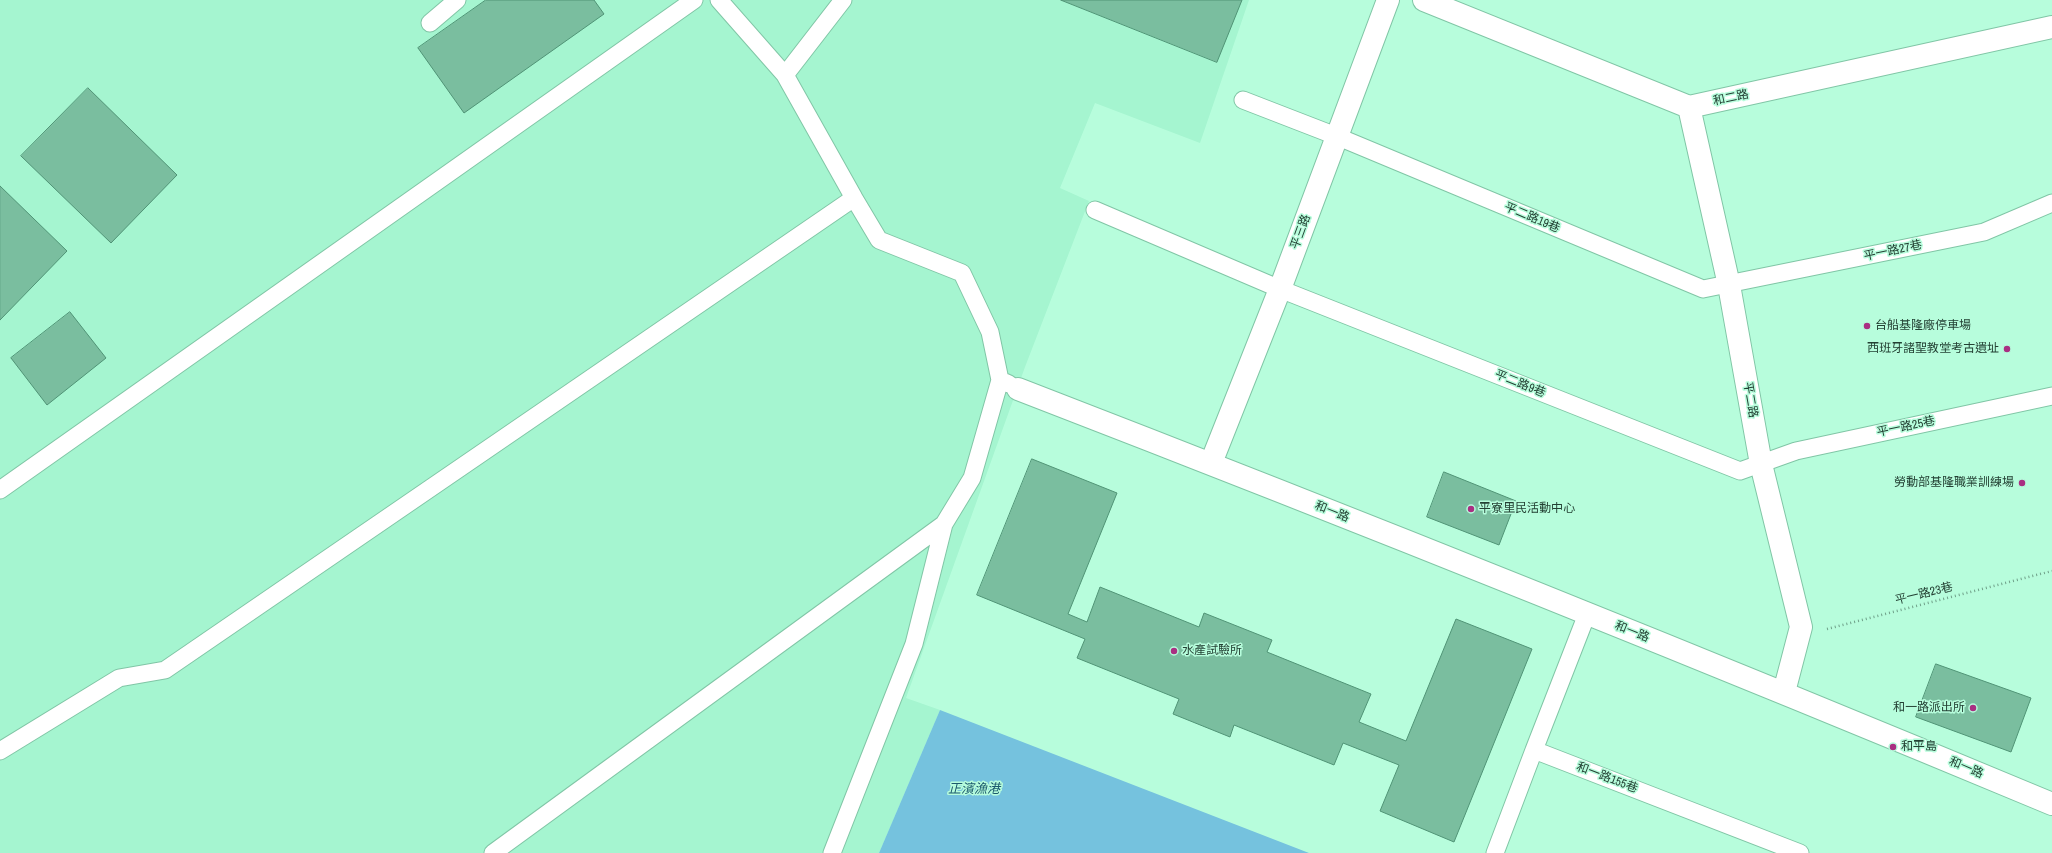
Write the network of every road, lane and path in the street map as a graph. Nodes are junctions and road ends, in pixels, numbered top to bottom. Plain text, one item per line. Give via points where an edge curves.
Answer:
1 (457, 0) edge
2 (694, 0) edge
3 (719, 0) edge
4 (843, 0) edge
5 (1388, 0) edge
6 (1424, 0) edge
7 (430, 23) dead end
8 (2052, 27) edge
9 (785, 75) junction
10 (1243, 100) dead end
11 (1688, 107) junction
12 (1336, 136) junction
13 (854, 198) junction
14 (2052, 203) edge
15 (1095, 210) dead end
16 (1729, 285) junction
17 (1280, 289) junction
18 (1009, 384) junction
19 (2052, 396) edge
20 (1212, 463) junction
21 (1761, 464) junction
22 (0, 490) edge
23 (944, 524) junction
24 (2052, 571) edge
25 (1587, 614) junction
26 (1801, 627) junction
27 (1784, 692) junction
28 (1534, 750) junction
29 (0, 752) edge
30 (2052, 804) edge
31 (493, 853) edge
32 (832, 853) edge
33 (1495, 853) edge
34 (1800, 853) edge

1 - 7 lane
2 - 22 lane
3 - 9 lane
4 - 9 lane
5 - 12 street, 平三路
6 - 11 street
8 - 11 street, 和二路
9 - 13 lane
10 - 12 lane, 平二路19巷
11 - 16 street, 平二路
12 - 16 lane, 平二路19巷 via 1703,289
12 - 17 street, 平三路
13 - 18 lane via 879,240 962,273 990,332
13 - 29 lane via 165,670 119,678
14 - 16 lane, 平一路27巷 via 1984,232
15 - 17 lane, 平二路9巷
16 - 21 street, 平二路
17 - 20 street, 平三路
17 - 21 lane, 平二路9巷 via 1740,471
18 - 20 street, 和一路
18 - 23 lane via 972,478
19 - 21 lane, 平一路25巷 via 1796,451
20 - 25 street, 和一路
21 - 26 street, 平二路
23 - 31 lane
23 - 32 lane via 914,644
24 - 26 path, 平一路23巷 via 1824,630
25 - 27 street, 和一路
25 - 28 lane
26 - 27 street, 平二路
27 - 30 street, 和一路
28 - 33 lane
28 - 34 lane, 和一路155巷

